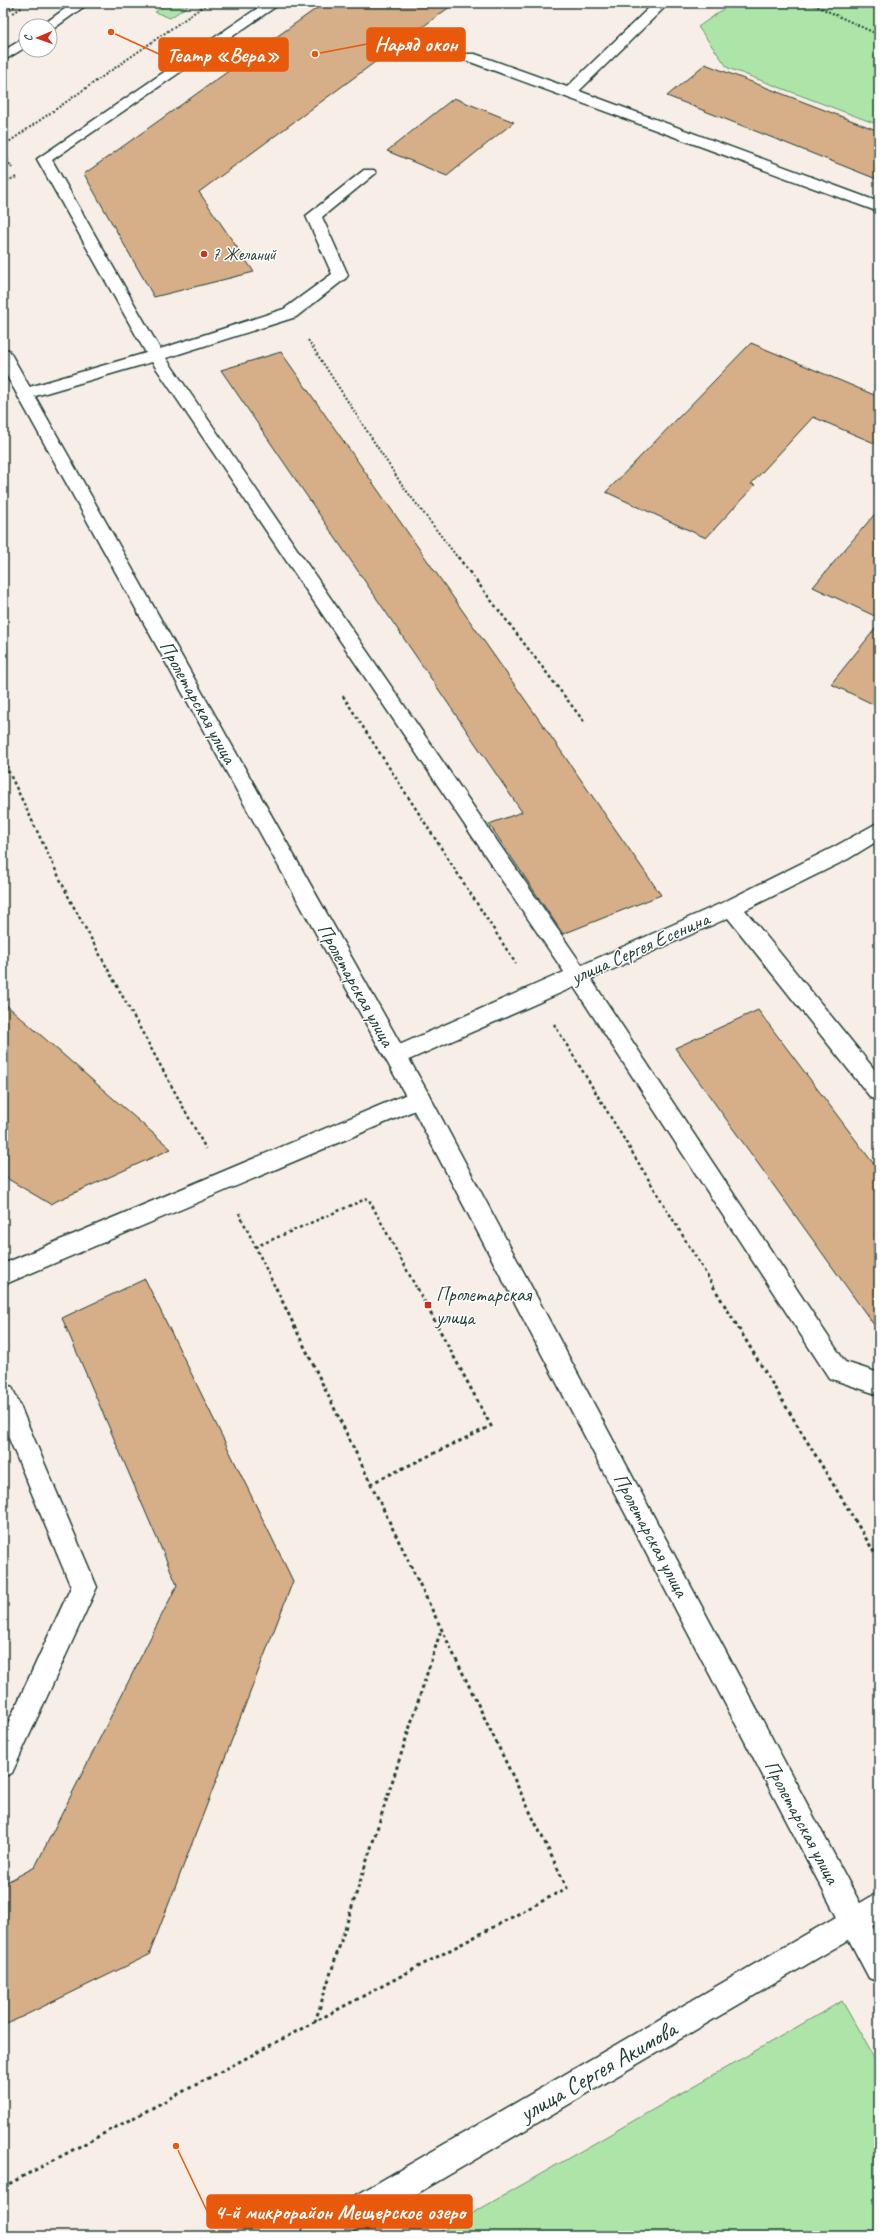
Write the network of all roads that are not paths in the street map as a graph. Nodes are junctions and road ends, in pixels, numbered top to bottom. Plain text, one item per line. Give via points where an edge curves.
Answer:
1 (82, 3) edge
2 (274, 3) edge
3 (662, 3) edge
4 (58, 19) edge
5 (18, 47) edge
6 (3, 57) edge
7 (470, 57) dead end
8 (569, 93) junction
9 (369, 173) dead end
10 (879, 207) edge
11 (3, 354) edge
12 (156, 356) junction
13 (25, 394) junction
14 (879, 830) edge
15 (731, 908) junction
16 (578, 976) junction
17 (396, 1056) junction
18 (879, 1091) edge
19 (419, 1098) junction
20 (3, 1275) edge
21 (879, 1384) edge
22 (3, 1395) edge
23 (3, 1764) edge
24 (879, 1906) edge
25 (854, 1920) junction
26 (879, 1968) edge
27 (316, 2236) edge

1 - 4 main road
2 - 12 main road via 44,159
3 - 8 main road
5 - 6 main road
7 - 8 main road
8 - 10 main road
9 - 12 main road via 314,216 340,275 290,312
11 - 13 main road, Пролетарская улица
12 - 13 main road
12 - 16 main road
13 - 17 main road, Пролетарская улица
14 - 15 main road, улица Сергея Есенина via 841,853
15 - 16 main road, улица Сергея Есенина
15 - 18 main road
16 - 17 main road, улица Сергея Есенина
16 - 21 main road via 837,1370
17 - 19 main road, Пролетарская улица
19 - 20 main road
19 - 25 main road, Пролетарская улица
22 - 23 main road via 84,1587
24 - 25 main road, улица Сергея Акимова
25 - 26 main road, Пролетарская улица
25 - 27 main road, улица Сергея Акимова

